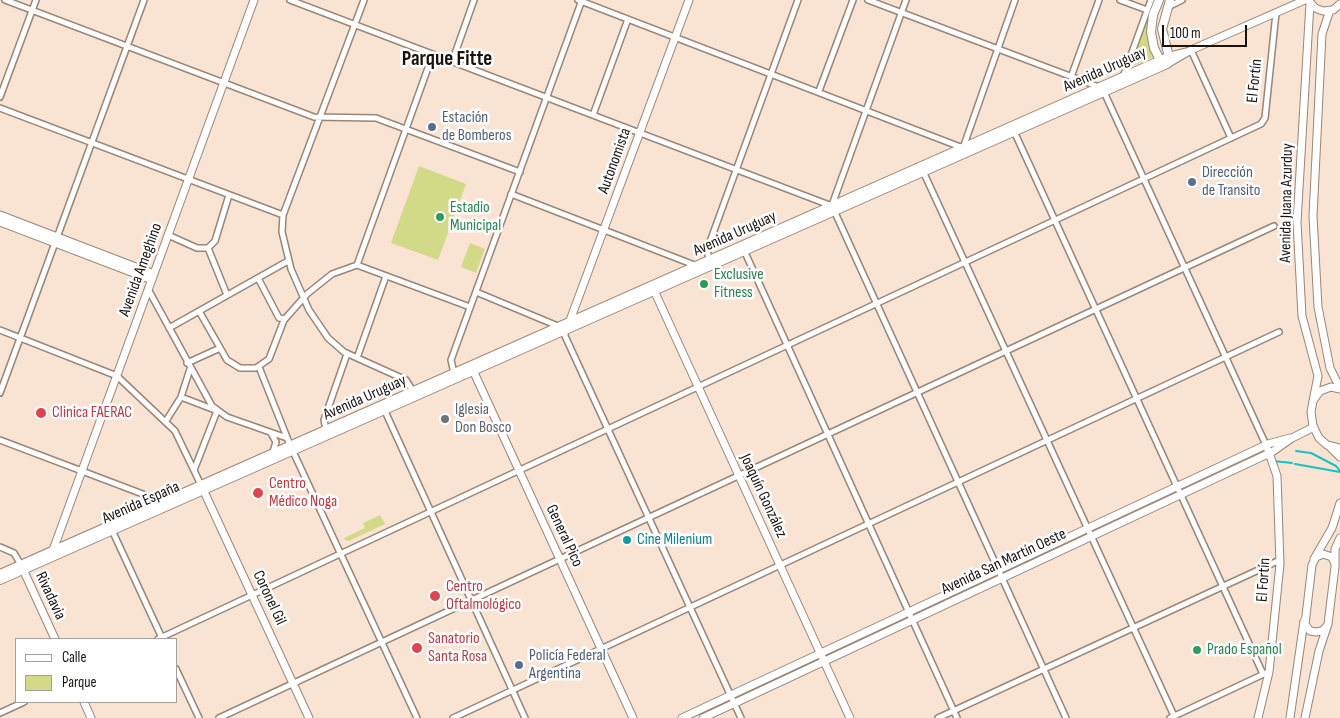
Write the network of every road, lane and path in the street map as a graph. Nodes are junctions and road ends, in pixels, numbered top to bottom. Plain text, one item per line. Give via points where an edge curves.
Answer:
1 (5, 0) edge
2 (36, 0) edge
3 (144, 0) edge
4 (254, 0) edge
5 (290, 0) edge
6 (364, 0) edge
7 (474, 0) edge
8 (581, 0) edge
9 (689, 0) edge
10 (798, 0) edge
11 (853, 0) edge
12 (868, 0) edge
13 (906, 0) edge
14 (1015, 0) edge
15 (1099, 0) edge
16 (1120, 0) edge
17 (1151, 0) edge
18 (1159, 0) edge
19 (1182, 0) edge
20 (1308, 1) edge
21 (1169, 4) edge
22 (1340, 4) edge
23 (32, 10) junction
24 (1147, 10) junction
25 (1330, 10) junction
26 (902, 13) junction
27 (1276, 13) junction
28 (628, 19) junction
29 (355, 25) junction
30 (675, 37) junction
31 (127, 46) junction
32 (997, 49) junction
33 (1191, 50) junction
34 (433, 54) junction
35 (1165, 60) junction
36 (452, 62) junction
37 (772, 73) junction
38 (1071, 77) junction
39 (1122, 77) junction
40 (224, 83) junction
41 (1102, 89) junction
42 (819, 91) junction
43 (0, 97) edge
44 (546, 98) junction
45 (0, 108) edge
46 (867, 109) junction
47 (593, 115) junction
48 (320, 116) junction
49 (406, 129) junction
50 (1013, 129) junction
51 (640, 133) junction
52 (1232, 138) junction
53 (91, 143) junction
54 (964, 150) junction
55 (922, 169) junction
56 (736, 170) junction
57 (520, 172) junction
58 (188, 179) junction
59 (1144, 179) junction
60 (511, 194) junction
61 (229, 195) junction
62 (833, 208) junction
63 (0, 215) edge
64 (283, 215) junction
65 (1055, 220) junction
66 (0, 222) edge
67 (1274, 226) dead end
68 (604, 230) junction
69 (168, 236) junction
70 (56, 240) junction
71 (208, 248) junction
72 (743, 248) junction
73 (288, 261) junction
74 (965, 262) junction
75 (710, 263) junction
76 (357, 264) junction
77 (700, 267) junction
78 (1185, 267) junction
79 (386, 276) junction
80 (153, 277) junction
81 (258, 278) junction
82 (653, 288) junction
83 (148, 289) junction
84 (476, 292) junction
85 (227, 295) junction
86 (303, 297) junction
87 (876, 304) junction
88 (470, 308) junction
89 (1096, 309) junction
90 (199, 311) junction
91 (285, 319) junction
92 (570, 321) junction
93 (170, 328) junction
94 (563, 328) junction
95 (0, 330) edge
96 (1279, 332) dead end
97 (20, 338) junction
98 (787, 345) junction
99 (218, 349) junction
100 (1006, 351) junction
101 (347, 354) junction
102 (1226, 357) junction
103 (356, 358) junction
104 (189, 366) junction
105 (259, 367) junction
106 (472, 368) junction
107 (454, 373) junction
108 (117, 376) junction
109 (698, 387) junction
110 (1340, 389) edge
111 (413, 391) junction
112 (917, 392) junction
113 (0, 393) edge
114 (181, 397) junction
115 (1137, 399) junction
116 (1313, 400) junction
117 (403, 402) junction
118 (384, 407) junction
119 (218, 411) junction
120 (166, 421) junction
121 (1314, 427) junction
122 (608, 429) junction
123 (326, 430) junction
124 (270, 433) junction
125 (828, 434) junction
126 (1292, 438) junction
127 (0, 440) edge
128 (1047, 440) junction
129 (290, 444) junction
130 (1266, 445) junction
131 (1327, 445) junction
132 (1340, 448) edge
133 (1270, 453) junction
134 (269, 455) junction
135 (1340, 457) edge
136 (194, 470) junction
137 (519, 470) junction
138 (82, 471) junction
139 (739, 476) junction
140 (958, 482) junction
141 (202, 487) junction
142 (1177, 487) junction
143 (1181, 495) junction
144 (1340, 503) edge
145 (155, 505) junction
146 (431, 512) junction
147 (146, 516) junction
148 (648, 518) junction
149 (869, 524) junction
150 (111, 528) junction
151 (1088, 528) junction
152 (1092, 536) junction
153 (1340, 538) edge
154 (0, 547) edge
155 (56, 547) junction
156 (74, 547) junction
157 (341, 554) junction
158 (560, 559) junction
159 (1280, 560) junction
160 (1313, 561) junction
161 (780, 565) junction
162 (22, 567) junction
163 (1335, 567) junction
164 (998, 570) junction
165 (0, 574) edge
166 (1002, 578) junction
167 (0, 580) edge
168 (1222, 586) junction
169 (252, 595) junction
170 (472, 600) junction
171 (690, 608) junction
172 (909, 612) junction
173 (1305, 618) junction
174 (913, 620) junction
175 (1328, 624) junction
176 (1133, 627) junction
177 (55, 638) edge
178 (160, 638) edge
179 (162, 638) edge
180 (382, 642) junction
181 (601, 649) junction
182 (820, 654) junction
183 (824, 662) junction
184 (1043, 669) junction
185 (178, 673) edge
186 (1266, 673) junction
187 (293, 684) junction
188 (513, 690) junction
189 (730, 696) junction
190 (22, 703) edge
191 (84, 703) edge
192 (734, 704) junction
193 (954, 710) junction
194 (0, 713) edge
195 (1173, 717) edge
196 (91, 718) edge
197 (199, 718) edge
198 (219, 718) edge
199 (308, 718) edge
200 (416, 718) edge
201 (453, 718) edge
202 (525, 718) edge
203 (633, 718) edge
204 (682, 718) edge
205 (703, 718) edge
206 (741, 718) edge
207 (850, 718) edge
208 (938, 718) edge
209 (958, 718) edge
210 (1066, 718) edge
211 (1258, 718) edge
212 (1290, 718) edge
213 (1305, 718) edge

1 - 23 street
2 - 23 street
3 - 31 street
4 - 40 main road, Avenida Ameghino
5 - 29 street
6 - 29 street
7 - 36 street
8 - 28 street
8 - 44 street
9 - 30 main road, Autonomista
10 - 37 street
11 - 42 street
12 - 26 street
13 - 26 street
14 - 32 street
15 - 38 street
16 - 24 street
17 - 24 street
18 - 35 main road via 1151,29 1152,42
19 - 21 street
20 - 25 main road via 1320,10
20 - 27 main road, Avenida Uruguay
20 - 116 main road, Avenida Juana Azurduy via 1297,222 1302,316 1318,376
21 - 35 main road via 1162,31
22 - 25 main road
23 - 31 street
23 - 43 street
24 - 39 street
25 - 110 main road, Avenida Juana Azurduy via 1322,34 1313,216 1318,307 1330,368
26 - 32 street
26 - 46 street
27 - 33 main road, Avenida Uruguay
27 - 52 street, El Fortín via 1264,122
28 - 30 street
28 - 47 street
29 - 34 street
29 - 48 street
30 - 37 street
30 - 51 main road, Autonomista
31 - 40 street
31 - 53 street
32 - 38 street
32 - 54 street
33 - 35 main road, Avenida Uruguay
33 - 52 street
34 - 36 street
34 - 49 street
35 - 39 main road, Avenida Uruguay
35 - 41 main road, Avenida Uruguay
36 - 44 street
37 - 42 street
37 - 56 street
38 - 41 street
39 - 41 main road, Avenida Uruguay
40 - 48 street via 314,117
40 - 58 main road, Avenida Ameghino
41 - 50 main road, Avenida Uruguay
41 - 59 street
42 - 46 street
44 - 47 street
44 - 57 street
45 - 53 street
46 - 54 street
46 - 62 street
47 - 51 street
48 - 49 street via 376,118
48 - 64 street
49 - 57 street
49 - 76 street
50 - 54 main road, Avenida Uruguay
50 - 65 street
51 - 56 street
51 - 68 main road, Autonomista
52 - 59 street
53 - 58 street
53 - 70 street
54 - 55 main road, Avenida Uruguay
55 - 62 main road, Avenida Uruguay
55 - 74 street
56 - 62 street
56 - 75 street via 707,250
57 - 60 street
58 - 61 street
58 - 69 main road, Avenida Ameghino
59 - 65 street
59 - 78 street
60 - 68 street
60 - 84 street
61 - 64 street
61 - 71 street via 215,240
62 - 72 main road, Avenida Uruguay
62 - 87 street
63 - 70 main road
64 - 73 street
65 - 74 street
65 - 89 street
66 - 70 main road
67 - 78 street
68 - 77 street
68 - 92 main road, Autonomista
69 - 71 street via 197,248
69 - 80 main road, Avenida Ameghino
70 - 80 main road
70 - 97 street
71 - 85 street
72 - 75 main road, Avenida Uruguay
72 - 98 street
73 - 81 street
73 - 86 street
74 - 87 street
74 - 100 street
75 - 77 main road, Avenida Uruguay
76 - 79 street
76 - 86 street via 328,277
77 - 82 main road, Avenida Uruguay
78 - 89 street
78 - 102 street
79 - 88 street
79 - 103 street
80 - 83 main road, Avenida Ameghino
81 - 85 street
81 - 91 street via 278,317
82 - 92 main road, Avenida Uruguay
82 - 94 main road, Avenida Uruguay
82 - 109 main road, Joaquín González
83 - 93 street
83 - 108 main road, Avenida Ameghino
84 - 88 street
84 - 94 street
85 - 90 street
86 - 91 street
86 - 101 street via 324,333
87 - 98 street
87 - 112 street
88 - 107 street via 451,361
89 - 100 street
89 - 115 street
90 - 93 street
90 - 99 street
91 - 105 street via 271,357
92 - 94 main road, Avenida Uruguay
93 - 104 street
94 - 106 main road, Avenida Uruguay
94 - 122 street
95 - 97 street
96 - 102 street
97 - 108 street
97 - 113 street
98 - 109 street
98 - 125 street
99 - 104 street
99 - 105 street via 234,365 246,369
100 - 112 street
100 - 128 street
101 - 103 street
101 - 123 street via 324,421
102 - 115 street
102 - 130 street
103 - 111 street via 404,379
104 - 114 street
104 - 119 street via 207,400
105 - 129 street
106 - 107 main road, Avenida Uruguay
106 - 117 main road, Avenida Uruguay
106 - 137 main road, General Pico
107 - 111 main road, Avenida Uruguay
108 - 120 street
108 - 138 main road, Avenida Ameghino
109 - 122 street
109 - 139 main road, Joaquín González
110 - 116 main road via 1325,389
111 - 117 main road via 412,396
111 - 118 main road, Avenida Uruguay
112 - 125 street
112 - 140 street
114 - 119 street
114 - 120 street
115 - 128 street
115 - 142 street
116 - 121 main road, Avenida Juana Azurduy
117 - 118 main road, Avenida Uruguay
118 - 123 main road, Avenida Uruguay
118 - 129 main road, Avenida Uruguay
118 - 146 street
119 - 124 street
119 - 136 street
120 - 136 street via 176,433
121 - 126 main road, Avenida San Martín Oeste
121 - 131 main road
122 - 137 street
122 - 148 street
123 - 129 main road, Avenida Uruguay
124 - 129 street
124 - 134 street via 276,444
125 - 139 street
125 - 149 street
126 - 130 main road, Avenida San Martín Oeste
126 - 133 main road, Avenida San Martín Oeste
127 - 138 street
128 - 140 street
128 - 151 street
129 - 134 main road, Avenida España
129 - 141 main road, Avenida España
129 - 157 street
130 - 133 main road, El Fortín
130 - 142 main road, Avenida San Martín Oeste
131 - 132 main road
131 - 135 main road
133 - 143 main road, Avenida San Martín Oeste
133 - 159 main road, El Fortín via 1277,476
134 - 141 main road, Avenida España
136 - 141 street
137 - 146 street
137 - 158 main road, General Pico
138 - 145 street via 148,496
138 - 155 main road, Avenida Ameghino
139 - 148 street
139 - 161 main road, Joaquín González
140 - 149 street
140 - 164 street
141 - 145 main road, Avenida España
141 - 147 main road, Avenida España
141 - 169 main road, Coronel Gil
142 - 143 street
142 - 151 main road, Avenida San Martín Oeste
143 - 152 main road, Avenida San Martín Oeste
143 - 168 street
144 - 160 main road via 1331,531
145 - 147 main road via 155,509
145 - 150 main road, Avenida España
146 - 157 street
146 - 170 street
147 - 150 main road, Avenida España
148 - 158 street
148 - 171 street
149 - 161 street
149 - 172 street
150 - 155 main road, Avenida España
150 - 156 main road, Avenida España
150 - 178 street
151 - 152 street
151 - 164 main road, Avenida San Martín Oeste
152 - 166 main road, Avenida San Martín Oeste
152 - 176 street
153 - 163 main road via 1335,549
154 - 162 street via 14,553
155 - 156 main road
155 - 162 main road, Avenida España
156 - 162 main road, Avenida España
157 - 169 street
157 - 180 street
158 - 170 street
158 - 181 main road, General Pico
159 - 168 street
159 - 186 main road, El Fortín
160 - 163 main road via 1327,554 1333,558
160 - 173 main road
161 - 171 street
161 - 182 main road, Joaquín González
162 - 165 main road, Avenida España
162 - 167 main road, Avenida España
162 - 177 main road, Rivadavia
163 - 175 main road
164 - 166 street
164 - 172 main road, Avenida San Martín Oeste
166 - 174 main road, Avenida San Martín Oeste
166 - 184 street
168 - 176 street
168 - 186 street
169 - 179 street
169 - 187 main road, Coronel Gil
170 - 180 street
170 - 188 street
171 - 181 street
171 - 189 street
172 - 174 street
172 - 182 main road, Avenida San Martín Oeste
173 - 175 main road via 1307,628 1314,632 1323,630
173 - 212 main road
174 - 183 main road, Avenida San Martín Oeste
174 - 193 street
175 - 213 main road
176 - 184 street
176 - 195 street
180 - 187 street
180 - 200 street
181 - 188 street
181 - 203 main road, General Pico
182 - 183 main road, Joaquín González
182 - 189 main road, Avenida San Martín Oeste
183 - 192 main road, Avenida San Martín Oeste
183 - 207 main road, Joaquín González
184 - 193 street
184 - 210 street
185 - 197 street
186 - 195 street
186 - 211 main road, El Fortín
187 - 198 street
187 - 199 main road, Coronel Gil
188 - 201 street
188 - 202 street
189 - 192 street
189 - 204 main road, Avenida San Martín Oeste
190 - 194 street
191 - 196 main road
192 - 205 main road, Avenida San Martín Oeste
192 - 206 street
193 - 208 street
193 - 209 street

